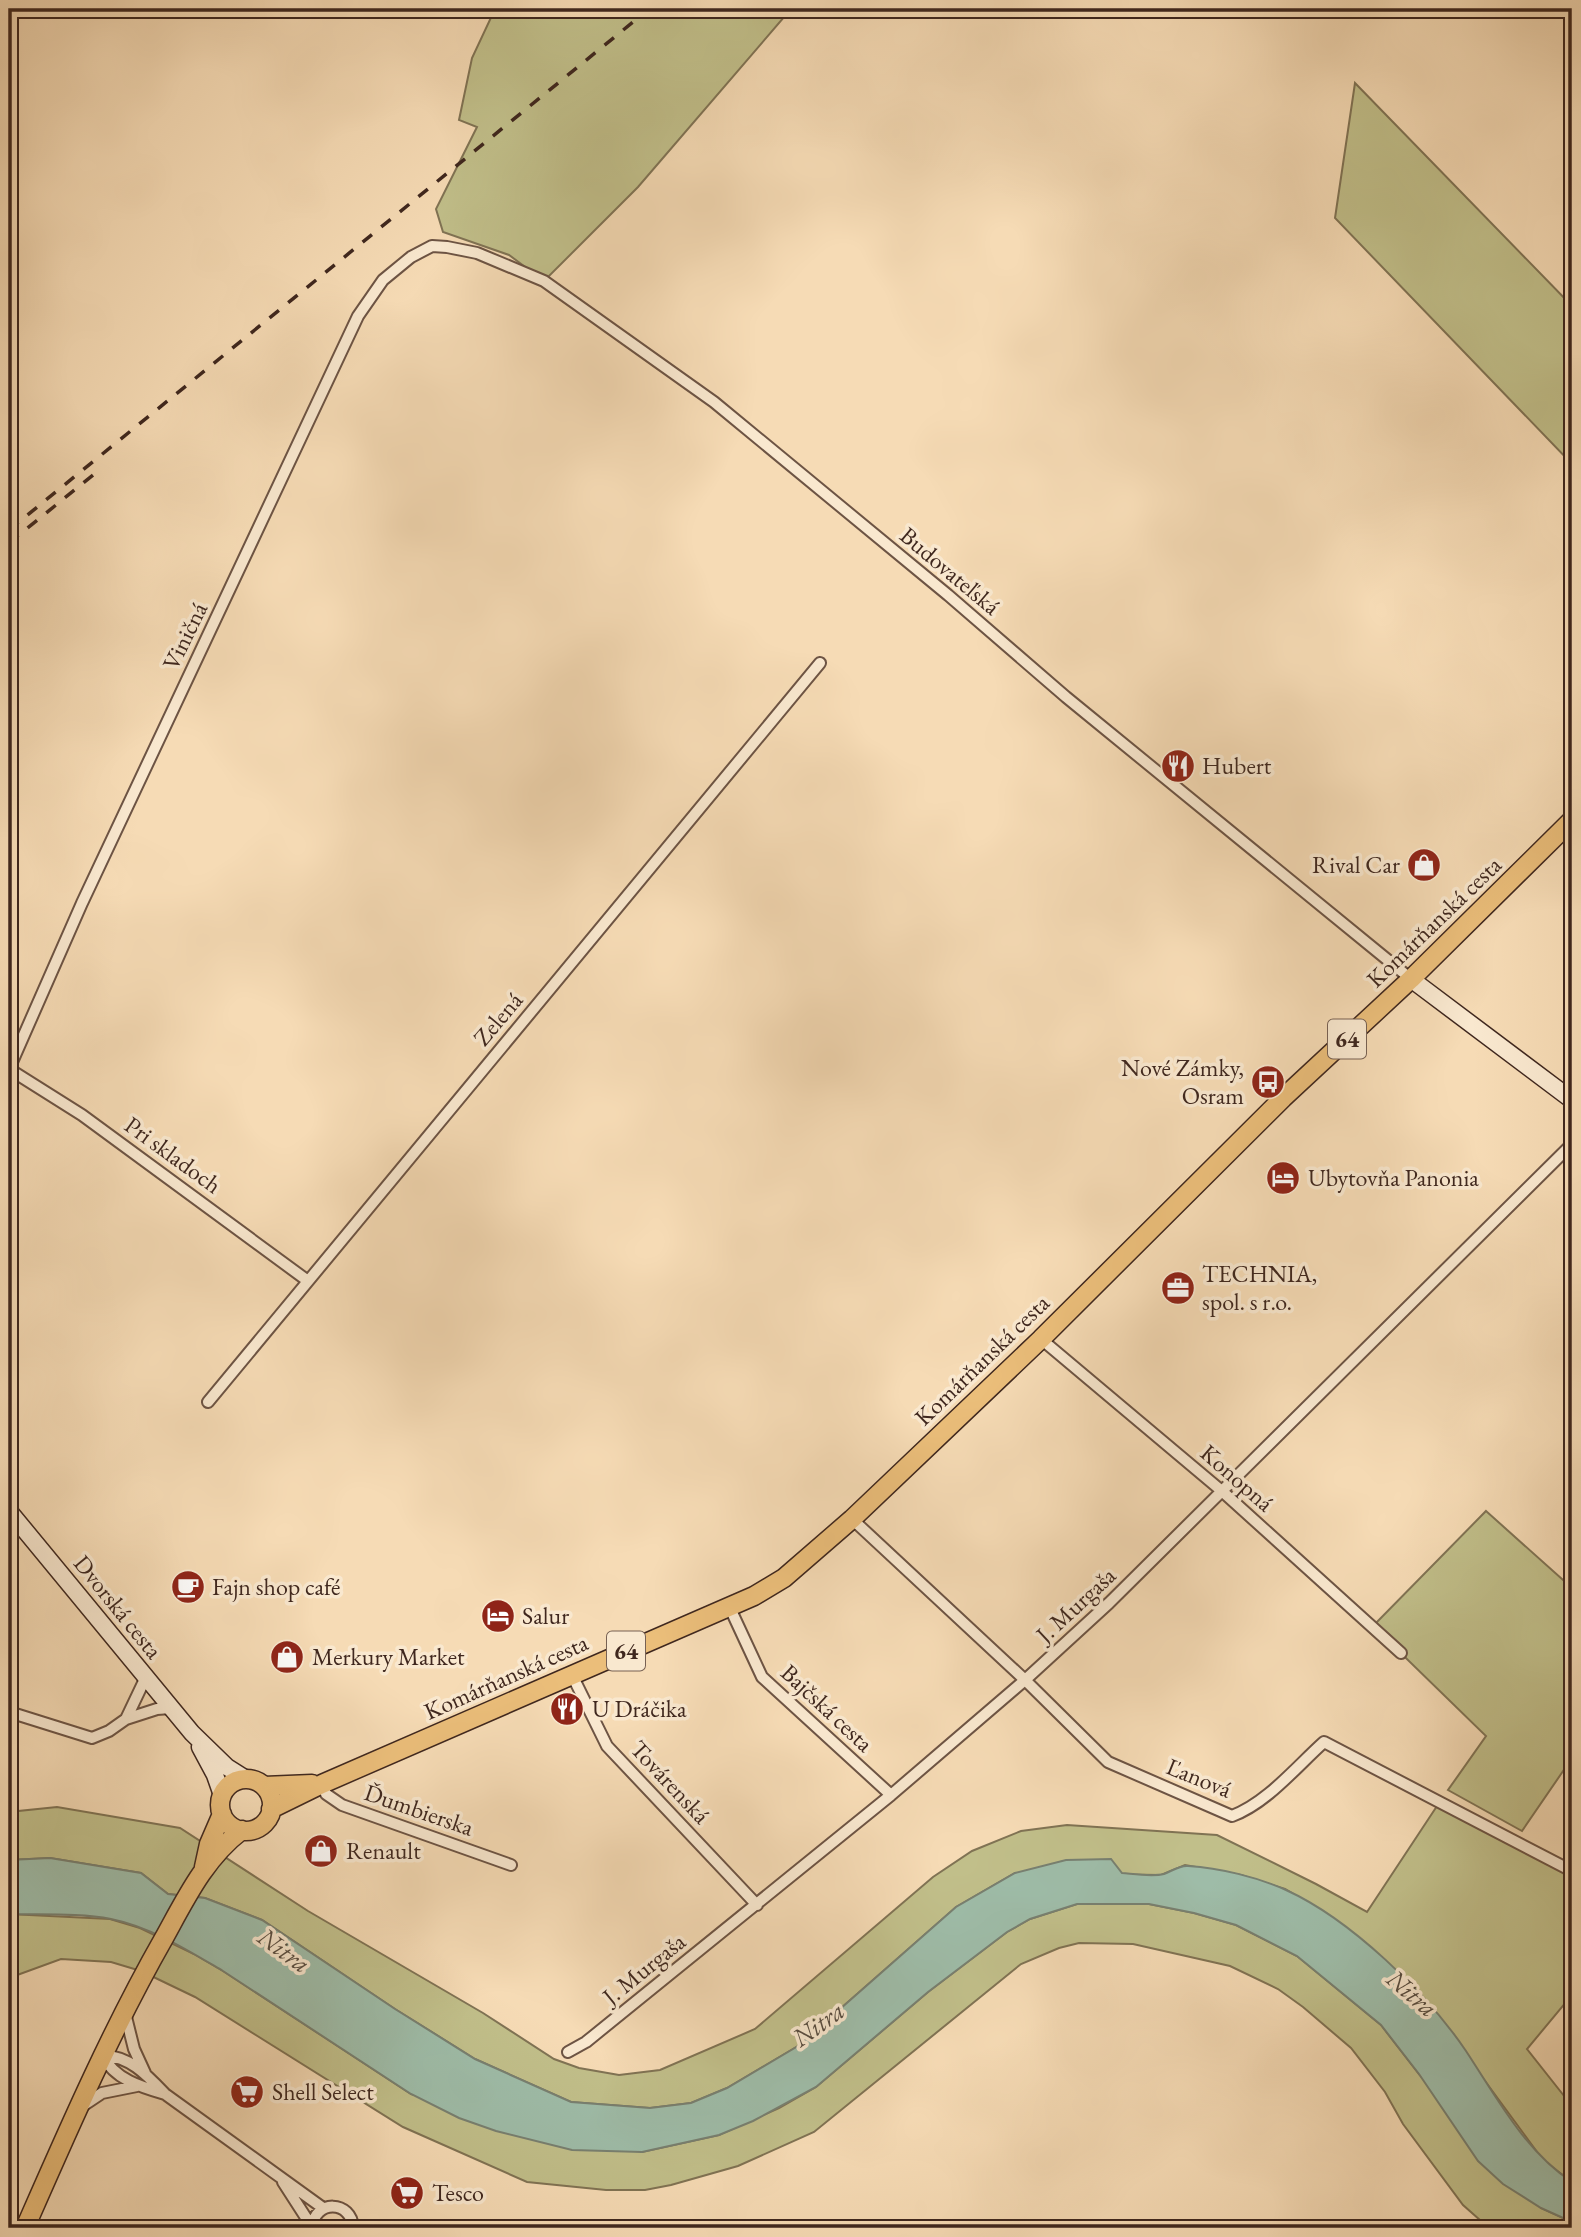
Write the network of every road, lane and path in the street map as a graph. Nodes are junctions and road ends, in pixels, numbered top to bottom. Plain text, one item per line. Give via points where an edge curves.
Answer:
1 (432, 246) joint
2 (820, 663) dead end
3 (1572, 820) edge
4 (1411, 979) junction
5 (9, 1069) edge
6 (1572, 1100) edge
7 (1572, 1144) edge
8 (308, 1281) junction
9 (1041, 1339) junction
10 (208, 1402) dead end
11 (1223, 1492) junction
12 (9, 1511) edge
13 (852, 1519) junction
14 (729, 1606) junction
15 (1401, 1653) dead end
16 (572, 1675) junction
17 (146, 1677) junction
18 (1025, 1680) junction
19 (171, 1708) junction
20 (9, 1712) edge
21 (126, 1719) junction
22 (192, 1733) junction
23 (246, 1779) junction
24 (322, 1784) junction
25 (264, 1786) junction
26 (222, 1795) junction
27 (891, 1795) junction
28 (271, 1809) junction
29 (222, 1814) junction
30 (242, 1830) junction
31 (511, 1865) dead end
32 (203, 1869) junction
33 (1572, 1871) edge
34 (757, 1905) junction
35 (125, 2010) junction
36 (569, 2052) dead end
37 (103, 2056) junction
38 (145, 2073) junction
39 (137, 2086) junction
40 (165, 2094) junction
41 (76, 2111) junction
42 (281, 2180) junction
43 (323, 2208) junction
44 (356, 2226) edge
45 (312, 2227) edge
46 (25, 2228) edge

1 - 4 street, Budovateľská via 477,253 544,281 715,402
1 - 5 street, Viničná via 383,280 358,316 87,891
2 - 8 street, Zelená
3 - 4 main road, Komárňanská cesta / 64
4 - 6 street
4 - 9 main road, Komárňanská cesta / 64 via 1283,1098
5 - 8 street, Pri skladoch via 82,1115
7 - 11 street, J. Murgaša
8 - 10 street, Zelená
9 - 11 street, Konopná
9 - 13 main road, Komárňanská cesta / 64
11 - 15 street, Konopná
11 - 18 street, J. Murgaša
12 - 17 street, Dvorská cesta
13 - 14 main road, Komárňanská cesta / 64 via 784,1578
13 - 18 street, Ľanová
14 - 16 main road, Komárňanská cesta / 64
14 - 27 street, Bajčská cesta via 762,1677
16 - 24 main road, Komárňanská cesta / 64
16 - 34 street, Továrenská via 607,1746
17 - 19 street, Dvorská cesta
17 - 21 street
18 - 27 street, J. Murgaša
18 - 33 street, Ľanová via 1108,1762 1232,1816 1258,1802 1324,1742
19 - 21 street
19 - 22 street, Dvorská cesta
20 - 21 street via 92,1738
22 - 23 street, Dvorská cesta
22 - 26 street, Dvorská cesta
23 - 25 main road, 64
23 - 26 main road via 232,1783
24 - 25 main road, Komárňanská cesta / 64
24 - 28 main road, Komárňanská cesta / 64
24 - 31 street, Ďumbierska via 326,1794 342,1805
25 - 28 main road
26 - 29 main road, 64
27 - 34 street, J. Murgaša
28 - 30 main road, 64 via 261,1825
29 - 30 main road via 230,1825
29 - 32 main road, 64
30 - 32 main road, 64
32 - 35 main road, 64
34 - 36 street, J. Murgaša
35 - 37 main road, 64
35 - 38 street
37 - 38 street via 116,2055
37 - 39 street via 108,2067
37 - 41 main road, 64
38 - 40 street
39 - 40 street
39 - 41 street via 102,2093
40 - 42 street
41 - 46 main road, 64
42 - 43 street
42 - 45 street
43 - 44 street via 341,2207
43 - 45 street

